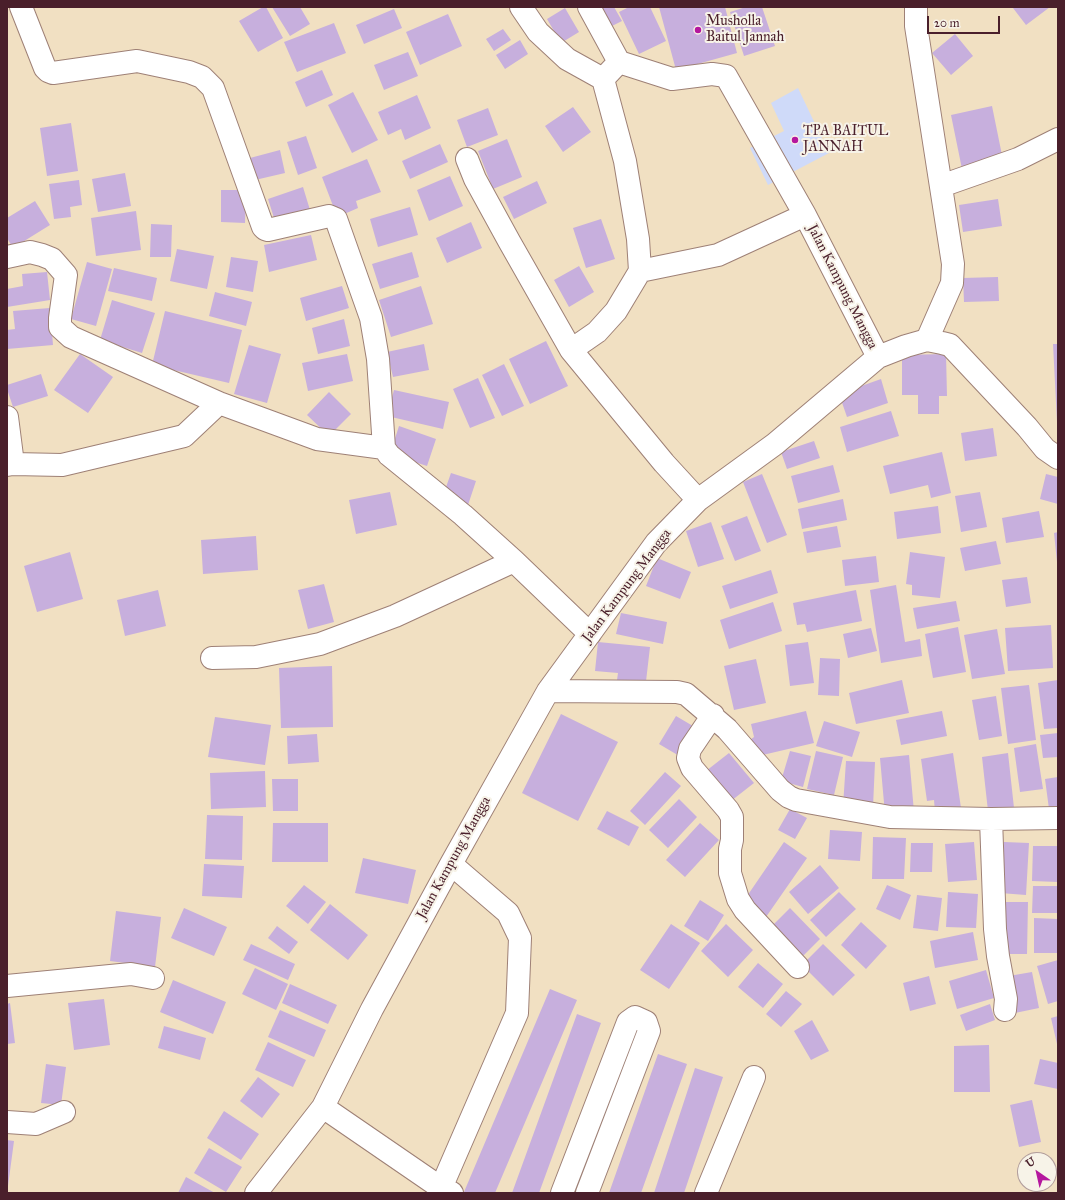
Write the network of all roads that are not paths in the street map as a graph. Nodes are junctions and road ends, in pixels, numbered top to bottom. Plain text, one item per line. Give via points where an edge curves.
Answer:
1 (21, 7) edge
2 (521, 7) edge
3 (589, 7) edge
4 (916, 7) edge
5 (619, 62) junction
6 (603, 80) junction
7 (1058, 139) edge
8 (467, 159) dead end
9 (941, 186) junction
10 (805, 215) junction
11 (7, 257) edge
12 (640, 271) junction
13 (927, 340) junction
14 (571, 350) junction
15 (878, 357) junction
16 (219, 403) junction
17 (7, 417) edge
18 (384, 448) junction
19 (1054, 450) edge
20 (10, 465) edge
21 (698, 500) junction
22 (514, 561) junction
23 (590, 634) junction
24 (212, 658) dead end
25 (548, 691) junction
26 (713, 715) junction
27 (1058, 818) edge
28 (991, 819) junction
29 (451, 864) junction
30 (798, 967) dead end
31 (153, 978) dead end
32 (7, 986) edge
33 (1005, 1010) dead end
34 (754, 1077) dead end
35 (323, 1107) junction
36 (64, 1112) dead end
37 (7, 1122) edge
38 (446, 1191) edge
39 (256, 1193) edge
40 (562, 1193) edge
41 (587, 1193) edge
42 (706, 1193) edge

1 - 18 street via 46,68 53,73 137,61 202,77 213,88 265,229 329,216 336,219 371,318 378,359
2 - 6 street via 538,32 568,59
3 - 5 street
4 - 9 street via 916,26
5 - 6 street
5 - 10 street, Jalan Kampung Mangga via 672,79 712,74 726,76
6 - 12 street via 625,161 638,239
7 - 9 street via 1018,159
8 - 14 street via 475,179
9 - 13 street via 953,264 952,283
10 - 12 street via 718,255
10 - 15 street, Jalan Kampung Mangga
11 - 16 street via 30,252 42,255 52,260 66,275 60,318 60,326 64,332
12 - 14 street via 616,310 597,332
13 - 15 street
13 - 19 street via 950,345 1027,427
14 - 21 street via 664,463
15 - 21 street, Jalan Kampung Mangga via 775,444
16 - 18 street via 317,439
16 - 20 street via 184,436 62,465
17 - 20 street
18 - 22 street via 389,455 463,515
21 - 23 street, Jalan Kampung Mangga via 656,543
22 - 23 street
22 - 24 street via 396,616 320,644 256,657
23 - 25 street, Jalan Kampung Mangga
25 - 26 street via 677,692 686,694
25 - 29 street, Jalan Kampung Mangga
26 - 28 street via 780,790 796,800 890,817
26 - 30 street via 690,749 688,758 692,768 732,817 730,873 738,899 745,910
27 - 28 street
28 - 33 street via 995,929 1006,999
29 - 35 street, Jalan Kampung Mangga via 372,1009
29 - 38 street via 508,913 520,938 517,1013
31 - 32 street via 131,974
34 - 42 street
35 - 38 street
35 - 39 street, Jalan Kampung Mangga
36 - 37 street via 36,1124
40 - 41 street via 628,1022 636,1017 646,1022 649,1031

